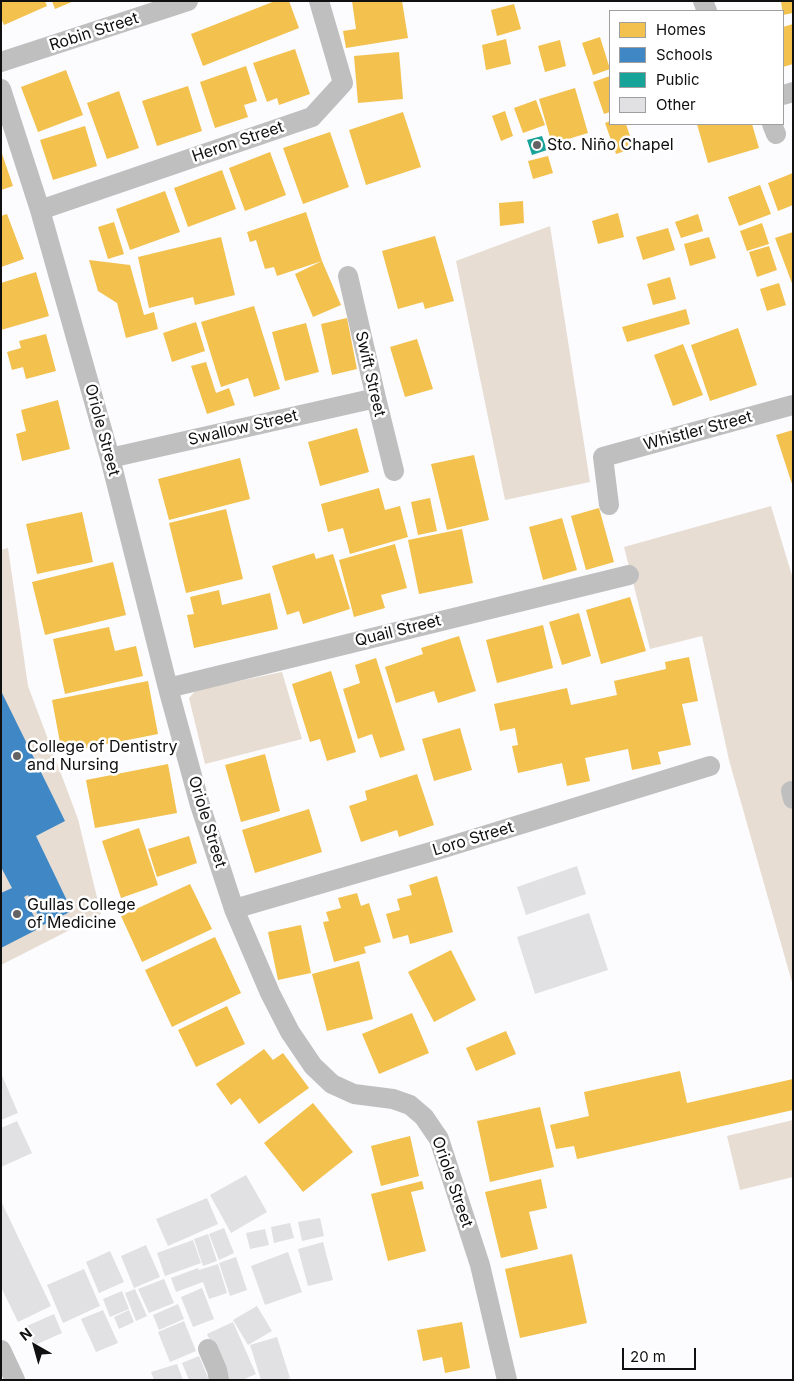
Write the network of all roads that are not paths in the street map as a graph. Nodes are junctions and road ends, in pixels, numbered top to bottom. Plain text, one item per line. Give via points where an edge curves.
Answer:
1 (188, 1) edge
2 (318, 1) edge
3 (1, 62) edge
4 (1, 89) edge
5 (40, 210) junction
6 (348, 276) dead end
7 (376, 398) junction
8 (793, 405) edge
9 (110, 458) junction
10 (394, 471) dead end
11 (610, 506) dead end
12 (629, 575) dead end
13 (168, 688) junction
14 (710, 766) dead end
15 (234, 909) junction
16 (208, 1349) dead end
17 (1, 1350) edge
18 (15, 1380) edge
19 (218, 1380) edge
20 (507, 1380) edge

1 - 3 street, Robin Street
2 - 5 street, Heron Street via 343,82 312,117
4 - 5 street, Oriole Street
5 - 9 street, Oriole Street
6 - 7 street, Swift Street
7 - 9 street, Swallow Street
7 - 10 street, Swift Street
8 - 11 street, Whistler Street via 603,457
9 - 13 street, Oriole Street
12 - 13 street, Quail Street
13 - 15 street, Oriole Street via 200,805
14 - 15 street, Loro Street
15 - 20 street, Oriole Street via 270,993 290,1032 314,1066 332,1084 354,1094 393,1099 410,1105 424,1117 440,1139 480,1265
16 - 19 street
17 - 18 street

